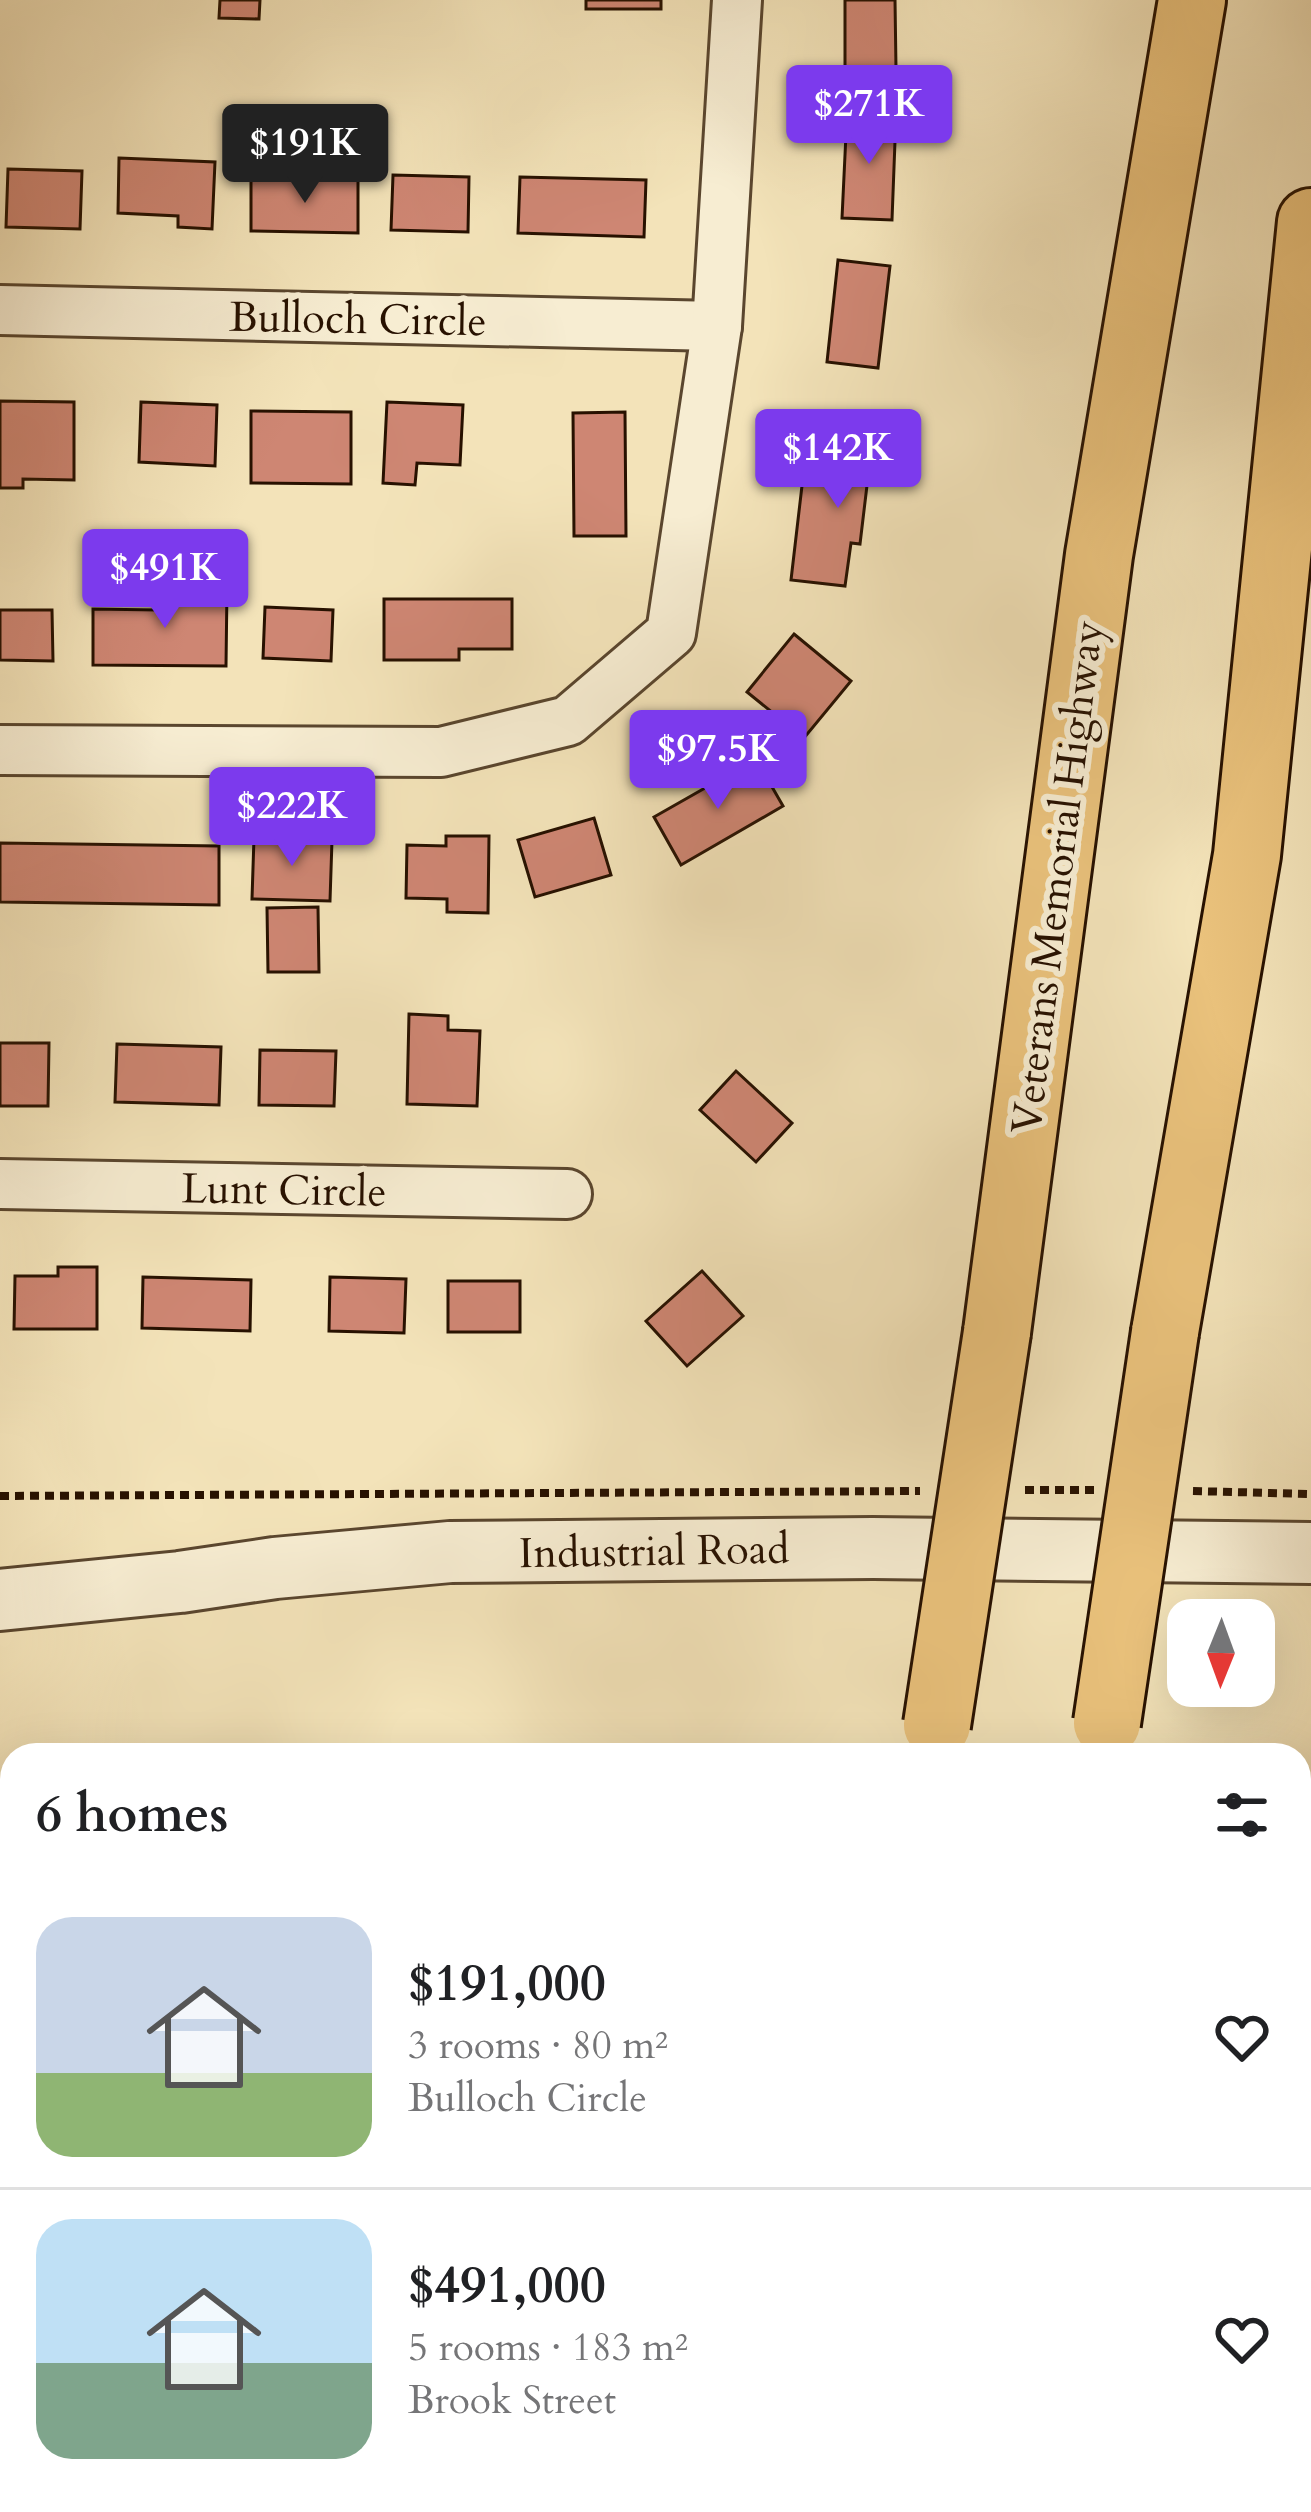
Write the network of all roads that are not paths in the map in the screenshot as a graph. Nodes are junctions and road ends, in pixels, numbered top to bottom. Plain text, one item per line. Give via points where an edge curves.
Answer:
1 (737, 0) edge
2 (1144, 0) edge
3 (1192, 0) edge
4 (1311, 222) edge
5 (0, 310) edge
6 (717, 326) junction
7 (1099, 555) junction
8 (0, 750) edge
9 (0, 1184) edge
10 (567, 1194) dead end
11 (1311, 1553) edge
12 (0, 1600) edge
13 (1105, 1739) edge
14 (935, 1740) edge

1 - 6 street
2 - 7 highway via 1142,204
3 - 7 highway, Veterans Memorial Highway
4 - 13 highway, bridge via 1247,855
5 - 6 street, Bulloch Circle
6 - 8 street via 671,634 568,721 441,752
7 - 14 highway, Veterans Memorial Highway, bridge
9 - 10 street, Lunt Circle
11 - 12 street, Industrial Road via 450,1552

